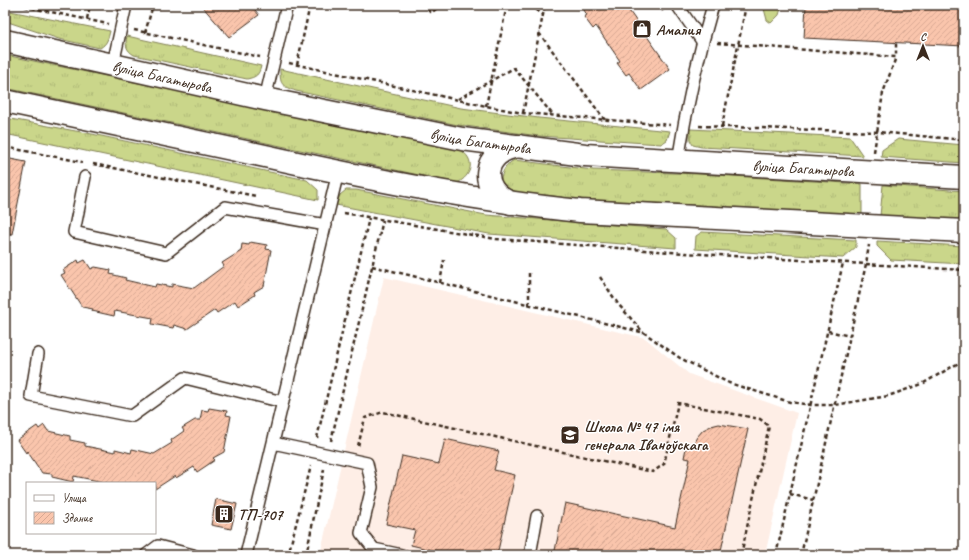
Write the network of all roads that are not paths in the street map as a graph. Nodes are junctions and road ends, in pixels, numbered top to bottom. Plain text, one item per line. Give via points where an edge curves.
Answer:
1 (126, 5) edge
2 (287, 5) edge
3 (677, 5) edge
4 (713, 5) edge
5 (5, 41) edge
6 (702, 41) junction
7 (113, 64) junction
8 (265, 99) junction
9 (5, 101) edge
10 (462, 139) junction
11 (518, 146) junction
12 (678, 160) junction
13 (338, 172) junction
14 (85, 177) dead end
15 (964, 177) edge
16 (453, 194) junction
17 (511, 203) junction
18 (326, 225) junction
19 (964, 231) edge
20 (38, 354) dead end
21 (283, 402) junction
22 (273, 443) junction
23 (537, 516) dead end
24 (146, 555) edge
25 (193, 555) edge
26 (246, 555) edge
27 (402, 555) edge
28 (530, 555) edge

1 - 7 lane
2 - 8 lane
3 - 6 lane
4 - 6 lane
5 - 7 street, вуліца Багатырова
6 - 12 lane
7 - 8 street, вуліца Багатырова
8 - 10 street, вуліца Багатырова
9 - 13 street
10 - 11 street, вуліца Багатырова
10 - 16 street via 474,148 478,155 479,171 473,184
11 - 12 street, вуліца Багатырова via 585,155
11 - 17 street via 510,147 498,154 490,164 488,172 490,185 497,195
12 - 15 street, вуліца Багатырова
13 - 16 street
13 - 18 lane
14 - 18 lane via 74,232 166,254 225,207
16 - 17 street
17 - 19 street via 580,211
18 - 21 lane
20 - 21 lane via 31,396 132,416 184,378
21 - 22 lane
22 - 26 lane
22 - 27 lane via 367,463 372,487 361,533 374,549
23 - 28 lane
24 - 25 lane via 158,546

